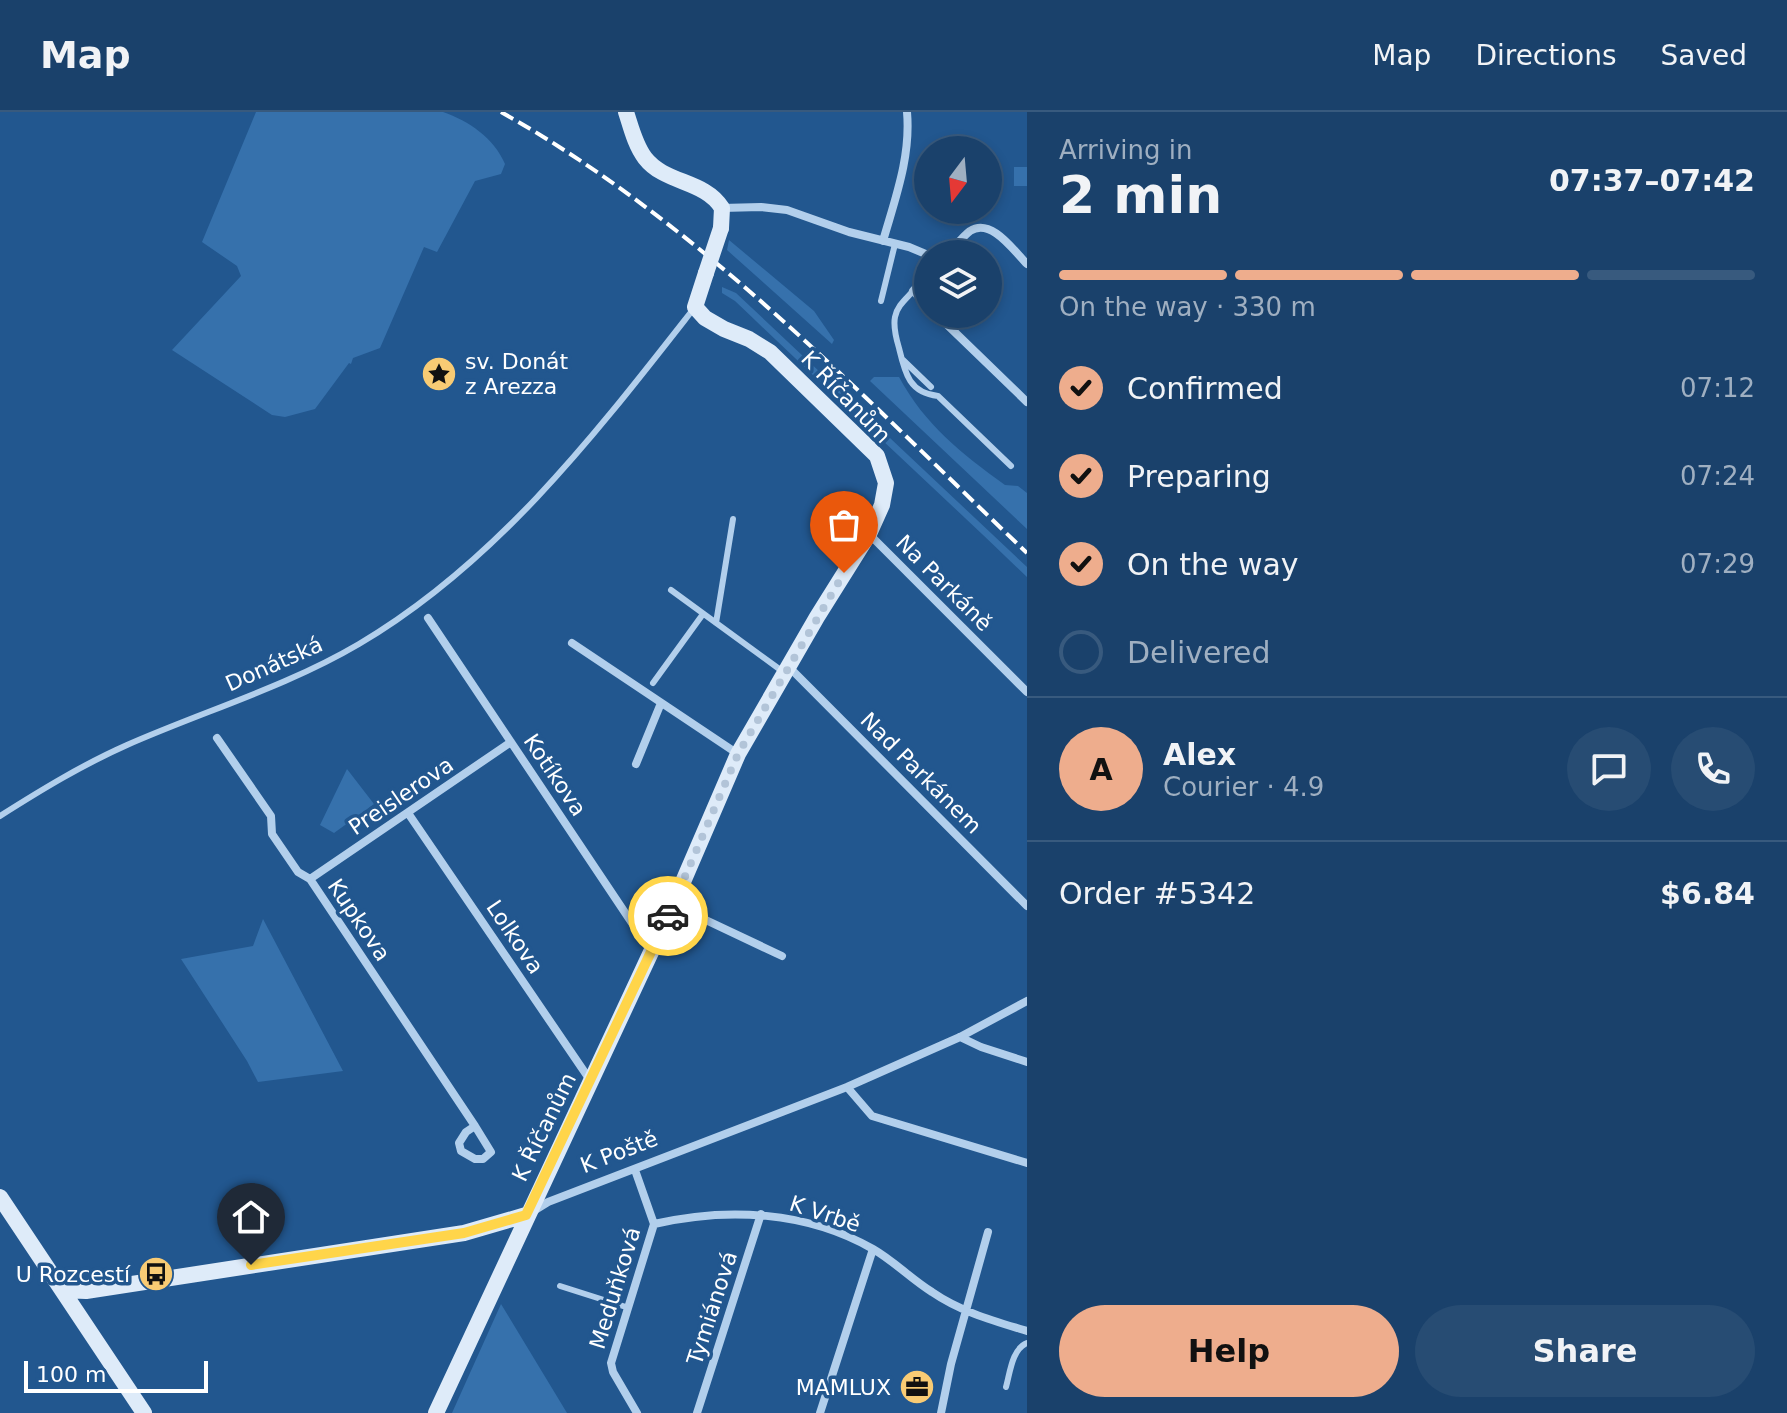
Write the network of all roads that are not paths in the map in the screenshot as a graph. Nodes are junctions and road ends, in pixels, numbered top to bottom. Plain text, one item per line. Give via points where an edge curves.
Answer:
1 (626, 112) edge
2 (907, 112) edge
3 (722, 208) junction
4 (961, 240) edge
5 (883, 241) junction
6 (895, 244) junction
7 (914, 250) edge
8 (1027, 264) edge
9 (913, 291) edge
10 (881, 301) dead end
11 (695, 307) junction
12 (950, 328) edge
13 (901, 358) junction
14 (931, 387) dead end
15 (1027, 402) edge
16 (1011, 466) dead end
17 (733, 519) dead end
18 (869, 534) junction
19 (671, 590) dead end
20 (703, 614) junction
21 (428, 618) dead end
22 (716, 623) junction
23 (572, 643) dead end
24 (787, 670) junction
25 (653, 683) dead end
26 (1027, 692) edge
27 (661, 703) junction
28 (217, 738) dead end
29 (511, 742) junction
30 (738, 754) junction
31 (636, 764) dead end
32 (408, 813) junction
33 (0, 816) edge
34 (310, 879) junction
35 (673, 905) junction
36 (1027, 906) edge
37 (651, 952) junction
38 (782, 956) dead end
39 (1027, 1001) edge
40 (960, 1037) junction
41 (1027, 1062) edge
42 (591, 1082) junction
43 (847, 1087) junction
44 (475, 1126) dead end
45 (1027, 1163) edge
46 (635, 1170) junction
47 (4, 1200) edge
48 (761, 1214) junction
49 (526, 1215) junction
50 (654, 1224) junction
51 (988, 1232) dead end
52 (873, 1249) junction
53 (560, 1286) dead end
54 (63, 1290) junction
55 (626, 1307) junction
56 (966, 1312) junction
57 (1027, 1331) edge
58 (1027, 1343) edge
59 (1006, 1387) dead end
60 (144, 1413) edge
61 (436, 1413) edge
62 (637, 1413) edge
63 (697, 1413) edge
64 (820, 1413) edge
65 (941, 1413) edge

1 - 3 street via 647,161 710,193
2 - 5 street via 903,171
3 - 5 street via 787,210
3 - 11 street, bridge via 721,228
4 - 8 street via 984,227
5 - 6 street
6 - 7 street
6 - 10 lane
9 - 13 lane via 895,316
11 - 18 street, K Říčanům via 770,352 877,456 886,483
11 - 33 lane, Donátská via 535,501 418,605 317,666 137,741
12 - 15 street
13 - 14 lane
13 - 16 lane via 906,377 924,394 938,396
17 - 22 lane
18 - 24 street, K Říčanům
18 - 26 street, Na Parkáně
19 - 20 lane
20 - 22 lane
20 - 25 lane
21 - 29 street, Kotíkova
22 - 24 lane
23 - 27 street
24 - 30 street, K Říčanům
24 - 36 street, Nad Parkánem
27 - 30 street
27 - 31 street
28 - 34 street, Kupkova via 271,816 272,834 298,872
29 - 32 street, Preislerova
29 - 37 street, Kotíkova
30 - 35 street, K Říčanům
32 - 34 street, Preislerova
32 - 42 street, Lolkova
34 - 44 street, Kupkova
35 - 37 street, K Říčanům
35 - 38 street
37 - 42 street, K Říčanům
39 - 40 street, K Poště
40 - 41 street
40 - 43 street, K Poště
42 - 49 street, K Říčanům
43 - 45 street via 872,1116
43 - 46 street, K Poště
46 - 49 street, K Poště
46 - 50 street, Meduňková
47 - 54 street
48 - 50 street, K Vrbě via 689,1216
48 - 52 street, K Vrbě via 826,1228
48 - 63 street, Tymiánová
49 - 54 street, K Poště via 464,1233 86,1291
49 - 61 street, K Říčanům
50 - 55 street, Meduňková
51 - 56 street
52 - 56 street, K Vrbě
52 - 64 street
53 - 55 lane
54 - 60 street
55 - 62 street, Meduňková via 611,1363
56 - 57 street, K Vrbě
56 - 65 street
58 - 59 lane via 1016,1352

